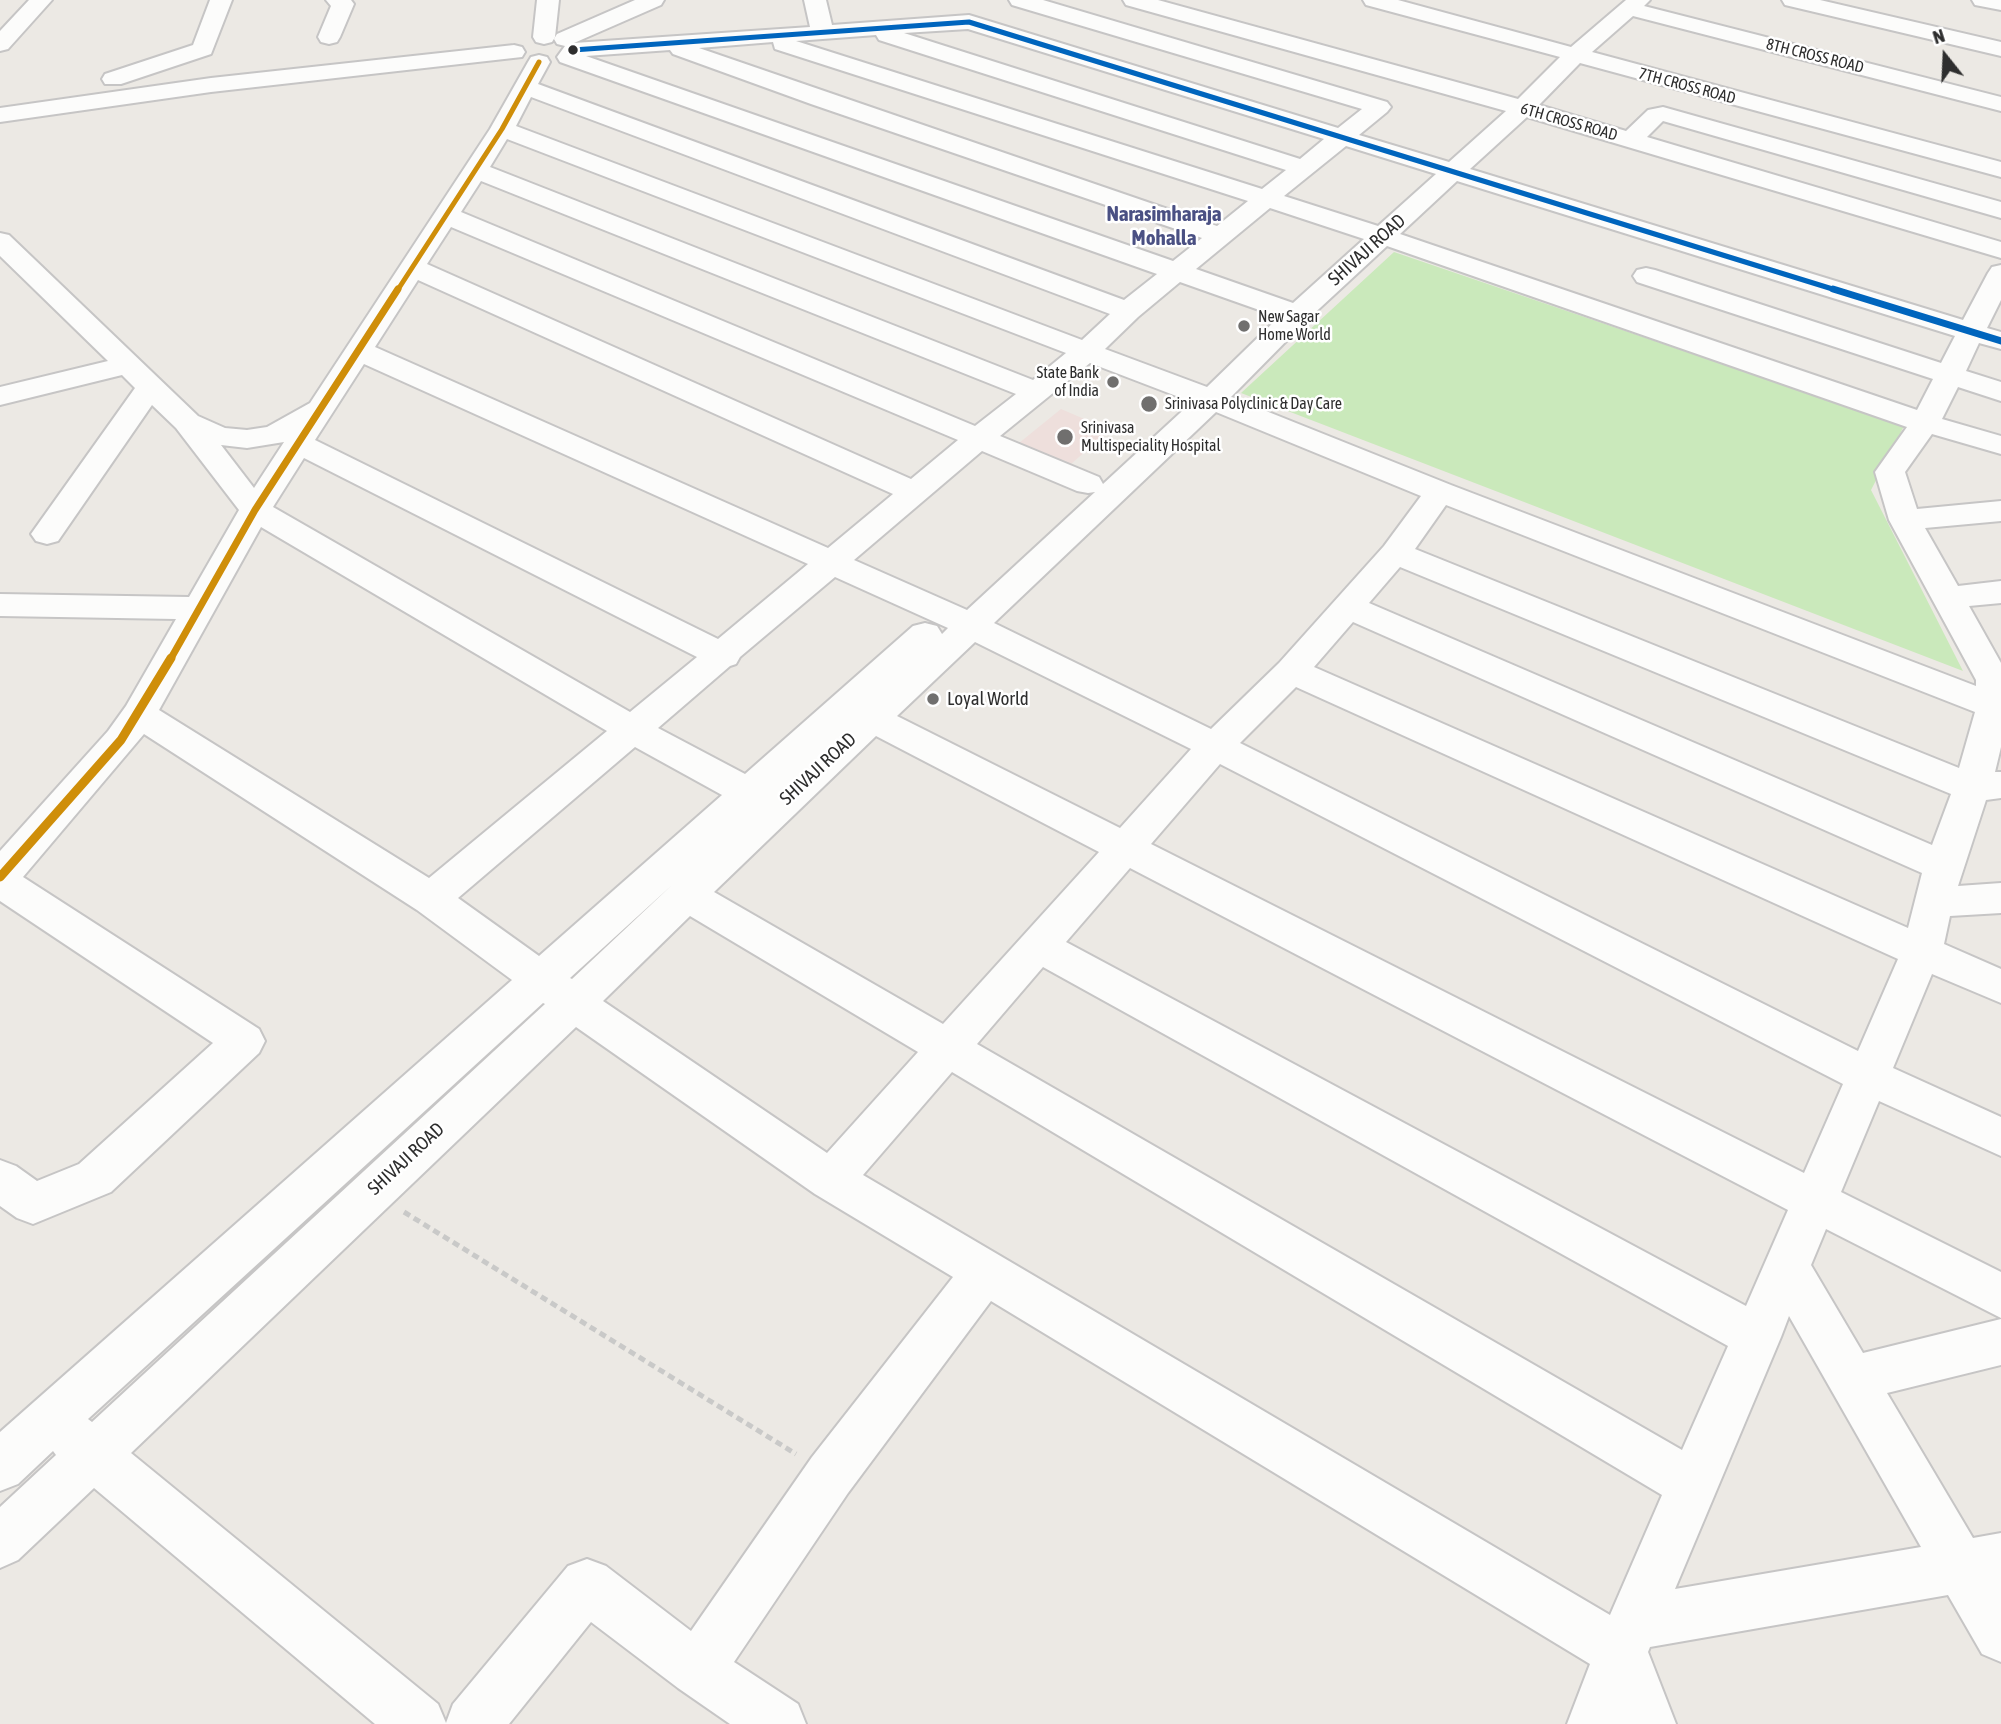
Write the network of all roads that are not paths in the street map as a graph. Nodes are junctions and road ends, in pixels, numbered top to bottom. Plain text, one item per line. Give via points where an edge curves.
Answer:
1 (41, 0) edge
2 (221, 0) edge
3 (337, 0) edge
4 (548, 0) edge
5 (653, 0) edge
6 (815, 0) edge
7 (1020, 0) edge
8 (1134, 0) edge
9 (1218, 0) edge
10 (1374, 0) edge
11 (1793, 0) edge
12 (1983, 0) edge
13 (1620, 3) edge
14 (2001, 4) edge
15 (1054, 6) edge
16 (1197, 17) junction
17 (969, 22) junction
18 (872, 30) junction
19 (823, 34) junction
20 (329, 37) dead end
21 (761, 37) junction
22 (0, 44) edge
23 (670, 45) junction
24 (2001, 49) edge
25 (1567, 53) junction
26 (547, 55) junction
27 (113, 79) dead end
28 (2001, 104) edge
29 (1513, 105) junction
30 (0, 115) edge
31 (502, 129) junction
32 (1342, 136) junction
33 (1631, 140) junction
34 (1445, 168) junction
35 (474, 169) junction
36 (1304, 169) junction
37 (2001, 170) edge
38 (1267, 199) junction
39 (2001, 210) edge
40 (444, 215) junction
41 (1374, 233) junction
42 (1222, 236) junction
43 (0, 241) edge
44 (2001, 250) edge
45 (411, 267) junction
46 (1178, 271) junction
47 (1646, 276) dead end
48 (1998, 286) edge
49 (1286, 310) junction
50 (1128, 311) junction
51 (1971, 332) junction
52 (2001, 341) edge
53 (357, 350) junction
54 (1087, 351) junction
55 (129, 365) junction
56 (1949, 376) junction
57 (150, 387) junction
58 (1037, 392) junction
59 (2001, 392) edge
60 (1, 394) edge
61 (1200, 394) junction
62 (322, 406) junction
63 (187, 422) junction
64 (1925, 423) junction
65 (979, 438) junction
66 (298, 443) junction
67 (2001, 445) edge
68 (1088, 484) junction
69 (915, 492) junction
70 (1440, 492) junction
71 (255, 510) junction
72 (2001, 511) edge
73 (1905, 520) junction
74 (47, 534) dead end
75 (1395, 553) junction
76 (834, 562) junction
77 (2001, 592) edge
78 (1948, 598) junction
79 (0, 605) edge
80 (1348, 607) junction
81 (200, 608) junction
82 (959, 620) junction
83 (724, 656) junction
84 (1291, 671) junction
85 (1996, 688) edge
86 (139, 714) junction
87 (872, 719) junction
88 (633, 730) junction
89 (1215, 746) junction
90 (1986, 787) edge
91 (750, 793) junction
92 (1125, 849) junction
93 (0, 879) edge
94 (1939, 884) junction
95 (686, 895) junction
96 (2001, 898) edge
97 (431, 899) junction
98 (1039, 946) junction
99 (1923, 951) junction
100 (2001, 987) edge
101 (557, 991) junction
102 (947, 1050) junction
103 (1869, 1077) junction
104 (2001, 1137) edge
105 (0, 1180) edge
106 (831, 1180) junction
107 (1815, 1201) junction
108 (1787, 1268) junction
109 (985, 1272) junction
110 (2001, 1296) edge
111 (1756, 1337) junction
112 (2001, 1342) edge
113 (1852, 1379) junction
114 (50, 1420) junction
115 (94, 1453) junction
116 (0, 1466) edge
117 (1693, 1485) junction
118 (0, 1542) edge
119 (1981, 1563) edge
120 (2001, 1635) edge
121 (1627, 1637) junction
122 (697, 1669) junction
123 (418, 1724) edge
124 (473, 1724) edge
125 (778, 1724) edge
126 (1595, 1724) edge
127 (1648, 1724) edge

1 - 22 street
2 - 27 street via 203,49
3 - 20 street via 343,4
4 - 26 street
5 - 26 street
6 - 19 street
7 - 15 street
8 - 16 street, 6TH CROSS ROAD
9 - 16 street
10 - 25 street, 7TH CROSS ROAD
11 - 24 street
12 - 14 street
13 - 25 street, SHIVAJI ROAD
13 - 28 street, 8TH CROSS ROAD
15 - 17 street
15 - 32 street via 1379,107
16 - 29 street, 6TH CROSS ROAD
17 - 18 street
17 - 32 street
18 - 19 street
18 - 36 street
19 - 21 street
21 - 23 street
21 - 38 street
23 - 26 street
23 - 42 street
25 - 29 street, SHIVAJI ROAD
25 - 37 street, 7TH CROSS ROAD
26 - 30 street via 198,86
26 - 31 street
26 - 46 street
26 - 50 street
29 - 33 street, 6TH CROSS ROAD
29 - 34 street, SHIVAJI ROAD
31 - 35 street
31 - 54 street
32 - 34 street
32 - 36 street
33 - 39 street via 1656,115 1663,114
33 - 44 street, 6TH CROSS ROAD
34 - 41 street, SHIVAJI ROAD
34 - 51 street
35 - 40 street
35 - 58 street
36 - 38 street
38 - 41 street
38 - 42 street
40 - 45 street
40 - 65 street
41 - 49 street, SHIVAJI ROAD
41 - 64 street
42 - 46 street
43 - 55 street
45 - 53 street
45 - 69 street
46 - 49 street
46 - 50 street
47 - 56 street
48 - 51 street
49 - 61 street, SHIVAJI ROAD
50 - 54 street
51 - 52 street
51 - 56 street
53 - 62 street
53 - 76 street
54 - 58 street
54 - 61 street
55 - 57 street
55 - 60 street
56 - 59 street
56 - 64 street
57 - 63 street
57 - 74 street
58 - 65 street
61 - 68 street
61 - 70 street
61 - 82 street, SHIVAJI ROAD
62 - 63 street via 274,435 247,439 219,436
62 - 66 street
63 - 71 street
64 - 67 street
64 - 73 street via 1890,472
65 - 68 street
65 - 69 street
66 - 71 street
66 - 83 street
68 - 82 street
69 - 76 street
70 - 75 street
70 - 85 street
71 - 81 street
71 - 88 street
72 - 73 street
73 - 78 street
75 - 80 street
75 - 90 street
76 - 82 street
76 - 83 street
77 - 78 street
78 - 85 street
79 - 81 street
80 - 84 street
80 - 94 street
81 - 86 street
82 - 87 street, SHIVAJI ROAD
82 - 89 street
82 - 91 street
83 - 88 street
84 - 89 street
84 - 99 street
85 - 90 street
86 - 93 street
86 - 97 street
87 - 92 street
87 - 95 street, SHIVAJI ROAD
88 - 91 street
88 - 97 street
89 - 92 street
89 - 103 street
90 - 94 street
91 - 101 street
92 - 98 street
92 - 107 street
93 - 105 street via 244,1041 95,1178 33,1204
94 - 96 street
94 - 99 street
95 - 101 street, SHIVAJI ROAD
95 - 102 street
97 - 101 street
98 - 102 street
98 - 111 street
99 - 100 street
99 - 103 street
101 - 106 street
101 - 114 street
101 - 115 street, SHIVAJI ROAD via 371,1191
102 - 106 street
102 - 117 street
103 - 104 street
103 - 107 street
106 - 109 street
107 - 108 street
107 - 110 street
108 - 111 street
108 - 113 street
109 - 121 street
109 - 122 street via 830,1475
111 - 117 street
112 - 113 street
113 - 119 street
114 - 115 street
114 - 116 street
115 - 118 street, SHIVAJI ROAD
115 - 123 street
117 - 121 street
119 - 120 street
119 - 121 street
121 - 126 street
121 - 127 street
122 - 124 street via 587,1586
122 - 125 street

